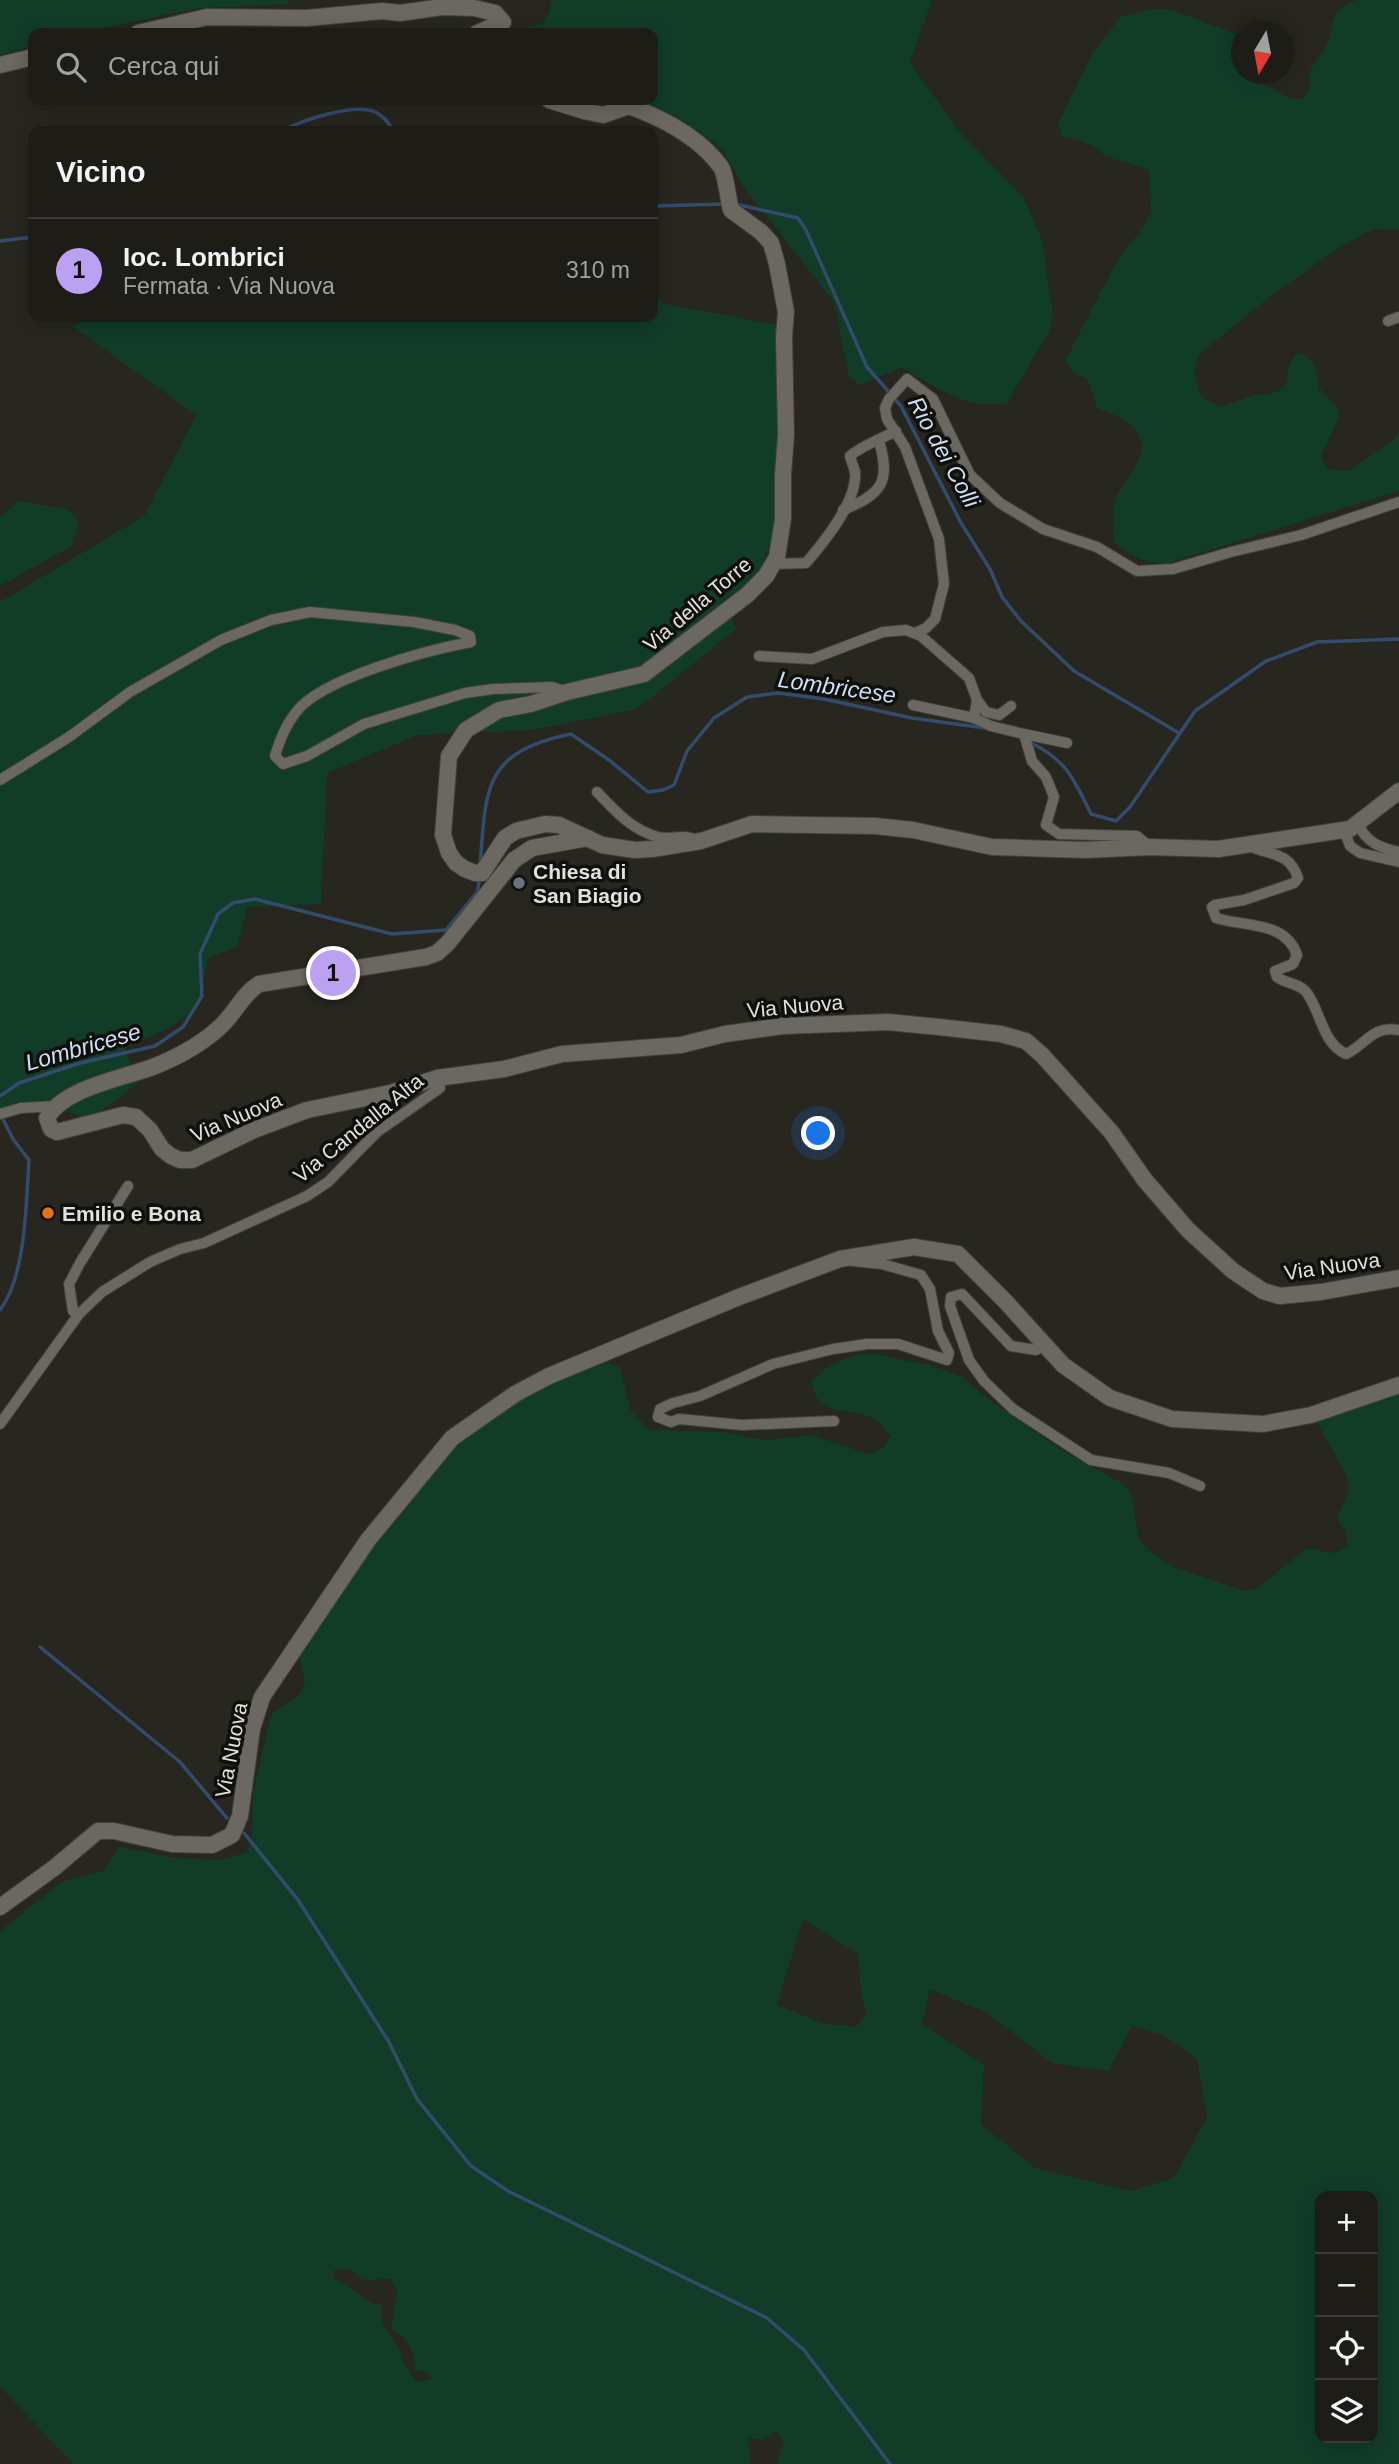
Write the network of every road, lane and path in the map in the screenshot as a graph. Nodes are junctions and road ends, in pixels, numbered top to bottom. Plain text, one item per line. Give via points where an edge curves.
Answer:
1 (158, 28) edge
2 (489, 28) edge
3 (28, 58) edge
4 (0, 65) edge
5 (565, 105) edge
6 (1399, 317) edge
7 (1388, 321) dead end
8 (896, 431) junction
9 (878, 441) junction
10 (1399, 502) edge
11 (843, 510) junction
12 (774, 564) junction
13 (915, 633) junction
14 (759, 656) dead end
15 (567, 692) junction
16 (978, 700) junction
17 (913, 705) dead end
18 (1011, 706) dead end
19 (974, 718) junction
20 (1024, 734) junction
21 (1067, 743) dead end
22 (0, 780) edge
23 (597, 792) dead end
24 (1399, 792) edge
25 (1351, 827) junction
26 (587, 838) junction
27 (701, 841) junction
28 (1249, 846) junction
29 (1150, 847) junction
30 (1399, 852) edge
31 (1399, 862) edge
32 (1399, 1030) edge
33 (437, 1078) junction
34 (57, 1105) junction
35 (0, 1114) edge
36 (128, 1186) dead end
37 (840, 1259) junction
38 (1399, 1278) edge
39 (79, 1314) junction
40 (1044, 1345) junction
41 (1399, 1385) edge
42 (834, 1421) dead end
43 (0, 1424) edge
44 (1200, 1486) dead end
45 (0, 1907) edge

1 - 2 street via 207,16 307,18 442,7 495,13 503,22
3 - 4 street
5 - 12 street, Via della Torre via 603,115 629,106 695,142 723,169 731,210 771,243 786,312 783,519
6 - 7 street
8 - 9 street
8 - 10 street via 885,408 907,379 933,399 970,475 1000,503 1043,528 1097,547 1137,570 1173,569 1301,535
8 - 13 street via 942,555 944,584 935,619
9 - 11 street via 850,456 853,488
9 - 11 street via 884,481 873,495
11 - 12 street via 806,562
12 - 15 street, Via della Torre via 747,595 644,674
13 - 14 street via 883,632 812,659
13 - 16 street via 969,678
15 - 22 street via 552,687 466,693 363,724 307,757 283,764 275,756 282,735 297,710 319,693 367,671 471,642 470,636 455,630 414,622 310,612 271,620 221,640 130,692
15 - 26 street, Via della Torre via 499,710 466,730 449,756 443,835 449,853 475,873 482,873 506,838 533,826 559,825
16 - 18 street via 986,712 999,715
16 - 19 street
17 - 19 street
19 - 20 street
20 - 21 street
20 - 29 street via 1032,761 1046,777 1054,797 1046,825 1059,834 1137,836
23 - 27 street via 642,830 661,838 685,836
24 - 25 street
25 - 28 street
25 - 30 street via 1385,849
25 - 31 street via 1350,846 1360,853
26 - 27 street via 635,850
26 - 34 street via 525,850 437,953 259,984 199,1044
27 - 29 street via 752,824 766,824 875,826 992,847
28 - 29 street
28 - 32 street via 1284,857 1298,878 1244,900 1215,905 1216,918 1289,937 1297,955 1293,964 1275,971 1278,977 1306,990 1330,1042 1339,1051 1353,1051 1377,1031
33 - 34 street, Via Nuova via 307,1110 192,1160 171,1156 136,1117 122,1115 57,1132 47,1118
33 - 38 street, Via Nuova via 504,1069 562,1054 681,1045 783,1026 888,1021 1001,1034 1026,1041 1042,1055 1112,1133 1188,1230 1263,1291 1280,1296
33 - 39 street, Via Candalla Alta via 440,1088 377,1132 328,1182 307,1196 150,1262 102,1292
34 - 35 street
36 - 39 street via 69,1284 74,1311
37 - 40 street, Via Nuova via 914,1247 958,1254
37 - 42 street via 921,1275 930,1289 947,1360 898,1344 833,1349 773,1364 673,1403 660,1409 658,1417 671,1422 742,1424
37 - 45 street, Via Nuova via 549,1376 452,1438 368,1540 262,1697 252,1729 240,1816 232,1835 212,1845 172,1844 98,1831
39 - 43 street, Via Candalla Alta
40 - 41 street, Via Nuova via 1063,1365 1110,1398 1172,1419 1263,1424 1311,1415
40 - 44 street via 1036,1350 1012,1346 962,1294 951,1297 969,1360 1013,1409 1091,1460 1169,1474

